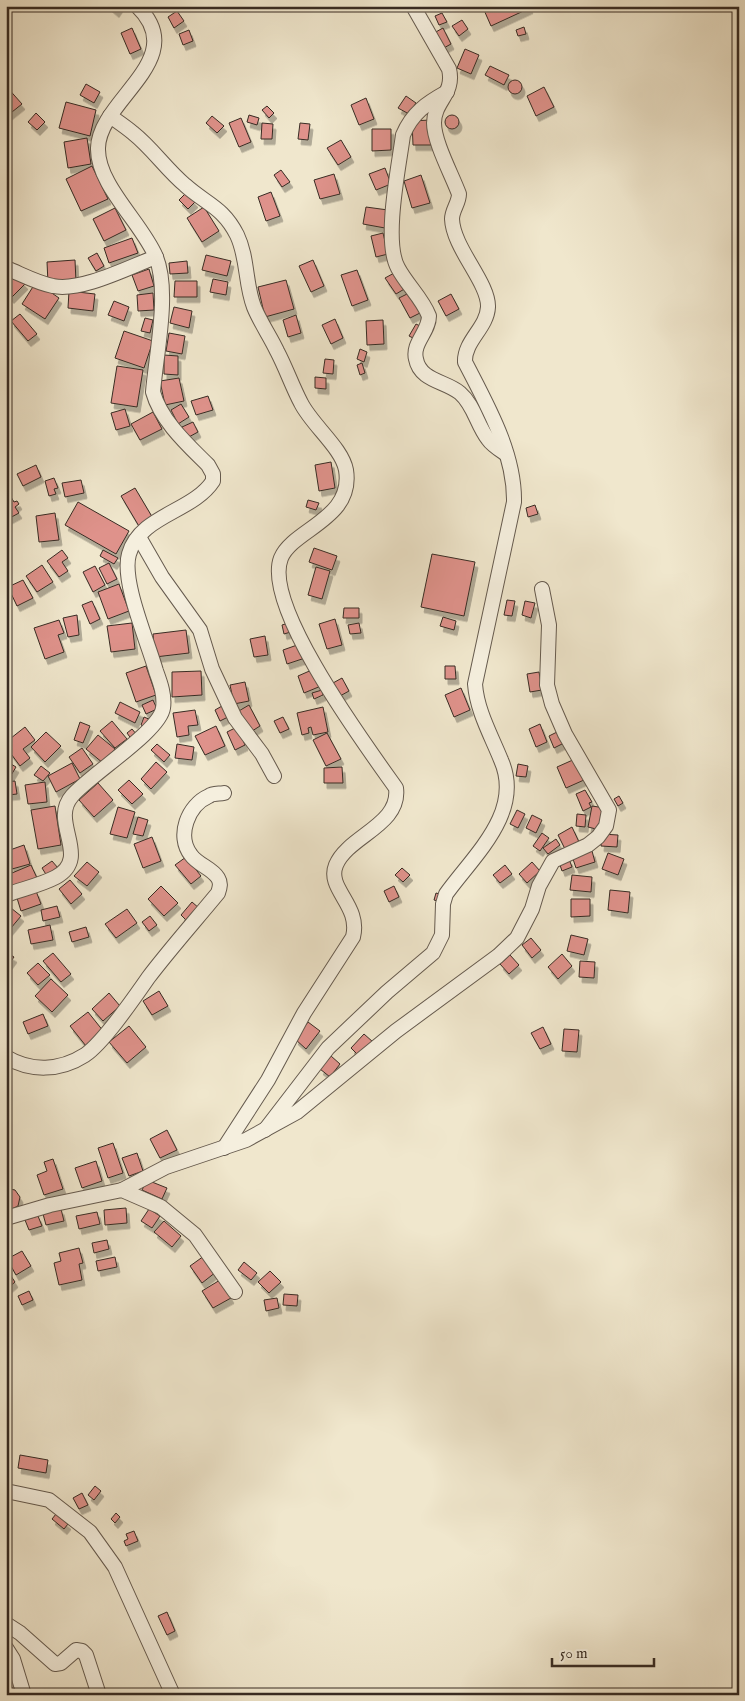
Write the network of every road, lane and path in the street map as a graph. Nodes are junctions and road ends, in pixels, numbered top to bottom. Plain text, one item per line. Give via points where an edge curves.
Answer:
1 (137, 6) edge
2 (413, 6) edge
3 (448, 92) junction
4 (110, 116) junction
5 (156, 257) junction
6 (6, 268) edge
7 (508, 456) junction
8 (139, 537) junction
9 (542, 589) dead end
10 (274, 776) dead end
11 (224, 793) dead end
12 (6, 895) edge
13 (6, 1057) edge
14 (265, 1130) junction
15 (224, 1148) junction
16 (122, 1190) junction
17 (6, 1218) edge
18 (235, 1292) dead end
19 (6, 1491) edge
20 (6, 1624) edge
21 (6, 1648) edge
22 (24, 1695) edge
23 (99, 1695) edge
24 (173, 1695) edge

1 - 4 street via 154,36 150,54 137,83
2 - 3 street via 449,69
3 - 7 street via 436,112 436,134 459,194 452,219 455,230 487,298 488,307 486,317 464,355 465,362
3 - 7 street via 424,104 403,135 392,219 392,247 398,268 430,316 415,353 418,366 430,379 458,391 466,399 489,440
4 - 5 street via 100,136 98,154 111,186
4 - 15 street via 134,133 186,187 218,208 228,221 243,251 254,305 262,323 304,410 340,455 346,470 346,484 340,501 324,521 287,549 281,558 278,584 313,662 396,788 397,795 396,803 387,816 341,856 336,865 335,883 356,926 353,937
5 - 6 street via 72,286 54,286
5 - 8 street via 162,281 162,303 153,392 168,421 208,465 213,481 208,488
7 - 14 street via 514,502 475,684 476,701 503,764 508,788 505,810 492,833 446,894 442,935 433,953 328,1048
8 - 10 street via 162,577 200,630 212,669 235,718
8 - 12 street via 129,554 126,568 161,685 163,710 153,727 93,775 67,802 63,819 72,854 69,864 58,877
9 - 14 street via 549,625 548,685 552,704 565,734 609,810 606,826 588,845 553,861 517,938 498,956 396,1031 315,1099
11 - 13 street via 210,795 198,803 186,822 184,836 187,850 193,858 219,878 218,893 116,1020 87,1054 73,1062 53,1068 35,1068 20,1065
14 - 15 street
15 - 16 street via 166,1167
16 - 17 street
16 - 18 street via 161,1207 195,1235
19 - 24 street via 49,1500 90,1532 115,1567
20 - 23 street via 20,1632 55,1664 76,1650 82,1651
21 - 22 street via 13,1659

